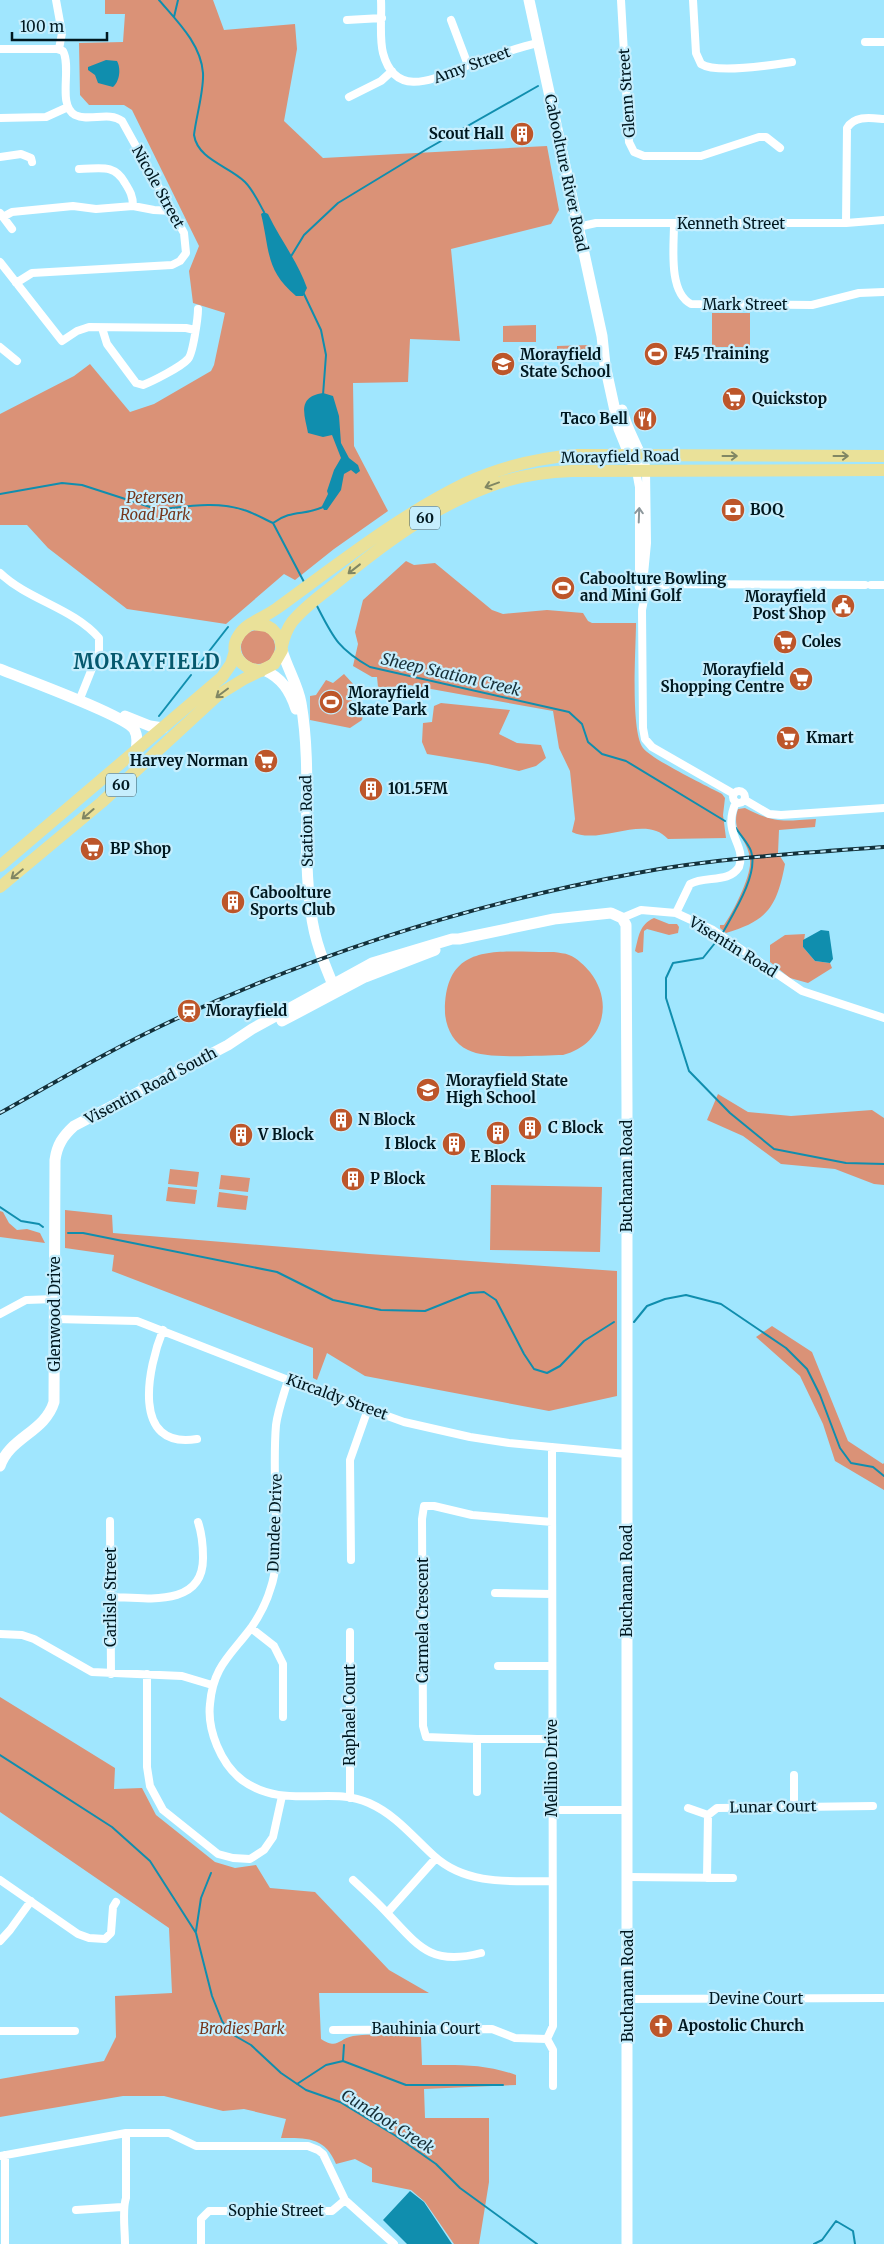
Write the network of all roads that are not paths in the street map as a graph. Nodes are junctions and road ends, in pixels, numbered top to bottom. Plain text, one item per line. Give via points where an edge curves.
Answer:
1 (56, 0) edge
2 (381, 0) edge
3 (529, 0) edge
4 (621, 0) edge
5 (693, 0) edge
6 (382, 18) junction
7 (347, 20) dead end
8 (451, 20) dead end
9 (865, 42) dead end
10 (884, 42) edge
11 (538, 43) junction
12 (0, 49) edge
13 (61, 50) junction
14 (792, 62) dead end
15 (468, 65) junction
16 (392, 71) junction
17 (349, 97) dead end
18 (68, 107) junction
19 (0, 118) edge
20 (884, 118) edge
21 (780, 148) dead end
22 (0, 157) edge
23 (32, 162) dead end
24 (78, 169) dead end
25 (133, 206) junction
26 (172, 211) junction
27 (1, 215) edge
28 (884, 220) edge
29 (846, 223) junction
30 (674, 224) junction
31 (578, 227) junction
32 (12, 229) dead end
33 (0, 262) edge
34 (16, 282) junction
35 (884, 292) edge
36 (198, 309) dead end
37 (102, 328) junction
38 (195, 330) junction
39 (0, 347) edge
40 (17, 361) dead end
41 (636, 456) junction
42 (884, 456) edge
43 (880, 470) edge
44 (641, 471) junction
45 (884, 483) edge
46 (0, 573) edge
47 (644, 585) junction
48 (884, 585) edge
49 (253, 624) junction
50 (282, 648) junction
51 (235, 651) junction
52 (0, 669) edge
53 (263, 671) junction
54 (79, 701) junction
55 (111, 713) junction
56 (163, 728) junction
57 (136, 752) junction
58 (735, 798) junction
59 (884, 808) edge
60 (0, 866) edge
61 (0, 887) edge
62 (676, 913) junction
63 (622, 918) junction
64 (331, 990) junction
65 (884, 1018) edge
66 (60, 1141) joint
67 (55, 1299) junction
68 (0, 1314) edge
69 (55, 1319) junction
70 (162, 1330) junction
71 (288, 1380) junction
72 (368, 1409) junction
73 (197, 1439) dead end
74 (552, 1447) junction
75 (626, 1454) junction
76 (0, 1466) edge
77 (110, 1521) dead end
78 (198, 1522) dead end
79 (552, 1522) junction
80 (351, 1560) dead end
81 (495, 1593) dead end
82 (552, 1594) junction
83 (111, 1597) junction
84 (251, 1628) junction
85 (350, 1632) dead end
86 (0, 1634) edge
87 (498, 1666) dead end
88 (552, 1666) junction
89 (111, 1674) junction
90 (147, 1674) junction
91 (212, 1685) junction
92 (284, 1717) dead end
93 (477, 1739) junction
94 (552, 1739) junction
95 (794, 1775) dead end
96 (477, 1792) dead end
97 (282, 1796) junction
98 (350, 1798) junction
99 (873, 1806) dead end
100 (794, 1807) junction
101 (688, 1808) dead end
102 (552, 1810) junction
103 (628, 1810) junction
104 (708, 1815) junction
105 (436, 1858) junction
106 (628, 1877) junction
107 (708, 1878) junction
108 (733, 1878) dead end
109 (0, 1880) edge
110 (353, 1880) dead end
111 (552, 1881) junction
112 (31, 1901) junction
113 (116, 1902) dead end
114 (387, 1913) junction
115 (0, 1941) edge
116 (481, 1953) dead end
117 (884, 1998) edge
118 (628, 1999) junction
119 (333, 2030) dead end
120 (0, 2031) edge
121 (75, 2031) dead end
122 (547, 2039) junction
123 (553, 2086) dead end
124 (126, 2133) junction
125 (2, 2155) edge
126 (345, 2200) junction
127 (122, 2208) junction
128 (76, 2210) dead end
129 (5, 2244) edge
130 (125, 2244) edge
131 (201, 2244) edge
132 (394, 2244) edge
133 (627, 2244) edge

1 - 13 street via 62,33
2 - 6 street
3 - 11 main road, Caboolture River Road
4 - 21 street, Glenn Street via 630,142 634,152 644,156 701,156 759,136 766,136
5 - 14 street via 696,53 701,64 712,68 761,67
6 - 7 street
6 - 16 street via 382,52
8 - 15 street
9 - 10 street
11 - 15 street, Amy Street
11 - 31 main road, Caboolture River Road
12 - 13 street
13 - 18 street via 66,60
15 - 16 street, Amy Street via 422,83 412,83
16 - 17 street via 381,81
18 - 19 street via 46,117
18 - 26 street, Nicole Street via 79,116 114,117 122,121
20 - 29 street via 861,118 848,128
22 - 23 street via 25,155
24 - 25 street via 117,171 132,193
25 - 26 street
25 - 27 street via 73,206
26 - 34 street, Nicole Street via 184,233 186,247 184,257 177,263 32,274
27 - 32 street
28 - 29 street, Kenneth Street
29 - 30 street, Kenneth Street
30 - 31 street, Kenneth Street via 596,223
30 - 35 street, Mark Street via 675,277 680,293 691,304 812,305 859,293
31 - 41 main road, Caboolture River Road via 619,429
33 - 34 street
34 - 37 street via 62,341 83,328
36 - 38 street
37 - 38 street
37 - 38 street via 107,344 136,383 143,385 188,359 193,351
39 - 40 street
41 -> 42 main road, Morayfield Road / 60
41 - 44 main road, Caboolture River Road
41 - 49 main road, Morayfield Road / 60 via 555,457 485,475 408,517
43 - 44 main road, Morayfield Road / 60
43 - 45 main road
44 - 47 street
44 -> 50 main road, Morayfield Road / 60 via 550,472 517,477 489,486 443,508 405,531 302,611 289,626
46 - 54 street via 93,631 99,638 99,651
47 - 48 street
47 - 58 street via 645,739 658,751
49 - 50 main road via 272,628 280,638
49 - 51 main road, 60 via 239,634
50 - 53 main road, 60 via 274,664
50 - 64 main road, Station Road via 302,704 308,790 310,912
51 - 53 main road via 245,667
51 - 56 main road, 60 via 232,664 222,678
52 - 54 main road
53 -> 61 main road, 60 via 218,695 97,807
53 - 64 main road, Station Road via 278,678 288,688 298,714 303,913 310,945
54 - 55 main road
55 - 56 main road
55 - 57 main road via 134,729
56 - 57 main road, 60
57 - 60 main road, 60
58 - 59 street via 737,791 742,791 744,800 769,814 782,815
58 - 62 street via 730,826 741,855 739,867 728,877 690,884
62 - 63 street, Visentin Road via 641,910
62 - 65 street, Visentin Road via 713,930 802,991
63 - 64 main road, Visentin Road via 611,913 554,920 452,939 382,959
63 - 75 main road, Buchanan Road via 626,925
64 - 66 main road, Visentin Road South via 74,1126
66 - 67 main road, Glenwood Drive via 55,1160
67 - 68 street via 26,1300
67 - 69 main road, Glenwood Drive
69 - 70 street, Kircaldy Street via 136,1321
69 - 76 main road, Glenwood Drive via 55,1394 52,1408 42,1424 9,1449
70 - 71 street, Kircaldy Street
70 - 73 street via 150,1375 150,1414 157,1428 169,1438
71 - 72 street, Kircaldy Street
71 - 84 street, Dundee Drive via 276,1424 276,1559 272,1585
72 - 74 street, Kircaldy Street via 404,1422 470,1437
72 - 80 street via 350,1460
74 - 75 street, Kircaldy Street
74 - 79 street, Mellino Drive
75 - 103 main road, Buchanan Road
77 - 83 street, Carlisle Street
78 - 83 street via 202,1534 203,1566 198,1580 184,1594 166,1598
79 - 82 street, Mellino Drive
79 - 93 street, Carmela Crescent via 472,1515 424,1506 423,1726 426,1737
81 - 82 street
82 - 88 street, Mellino Drive
83 - 89 street, Carlisle Street
84 - 91 street, Dundee Drive via 224,1659
84 - 92 street via 274,1646 283,1664
85 - 98 street, Raphael Court
86 - 89 street via 34,1639 92,1672
87 - 88 street
88 - 94 street, Mellino Drive
89 - 90 street
90 - 91 street via 182,1676
90 - 97 street via 147,1767 150,1786 163,1810 218,1854 250,1859 264,1850 273,1837
91 - 97 street, Dundee Drive via 209,1707 216,1744 223,1758 242,1780 260,1791
93 - 94 street, Carmela Crescent
93 - 96 street
94 - 102 street, Mellino Drive
95 - 100 street
97 - 98 street, Dundee Drive
98 - 105 street, Dundee Drive via 384,1810
99 - 100 street, Lunar Court
100 - 104 street, Lunar Court via 717,1808
101 - 104 street
102 - 103 street
102 - 111 street, Mellino Drive
103 - 106 main road, Buchanan Road
104 - 107 street, Lunar Court
105 - 111 street, Dundee Drive via 468,1876 491,1880
105 - 114 street
106 - 107 street
106 - 118 main road, Buchanan Road
107 - 108 street
109 - 112 street
110 - 114 street
111 - 122 street, Mellino Drive via 553,2026
112 - 113 street via 78,1934 105,1939 111,1933
112 - 115 street
114 - 116 street via 416,1945 431,1953 445,1956
117 - 118 street, Devine Court
118 - 133 main road, Buchanan Road
119 - 122 street, Bauhinia Court via 492,2029 515,2038
120 - 121 street
122 - 123 street, Mellino Drive via 553,2050
124 - 125 street
124 - 126 street via 169,2133 196,2146 308,2146 323,2154
124 - 127 street via 126,2198
125 - 129 street
126 - 131 street, Sophie Street via 332,2211 209,2211 201,2220
126 - 132 street
127 - 128 street
127 - 130 street via 126,2218

